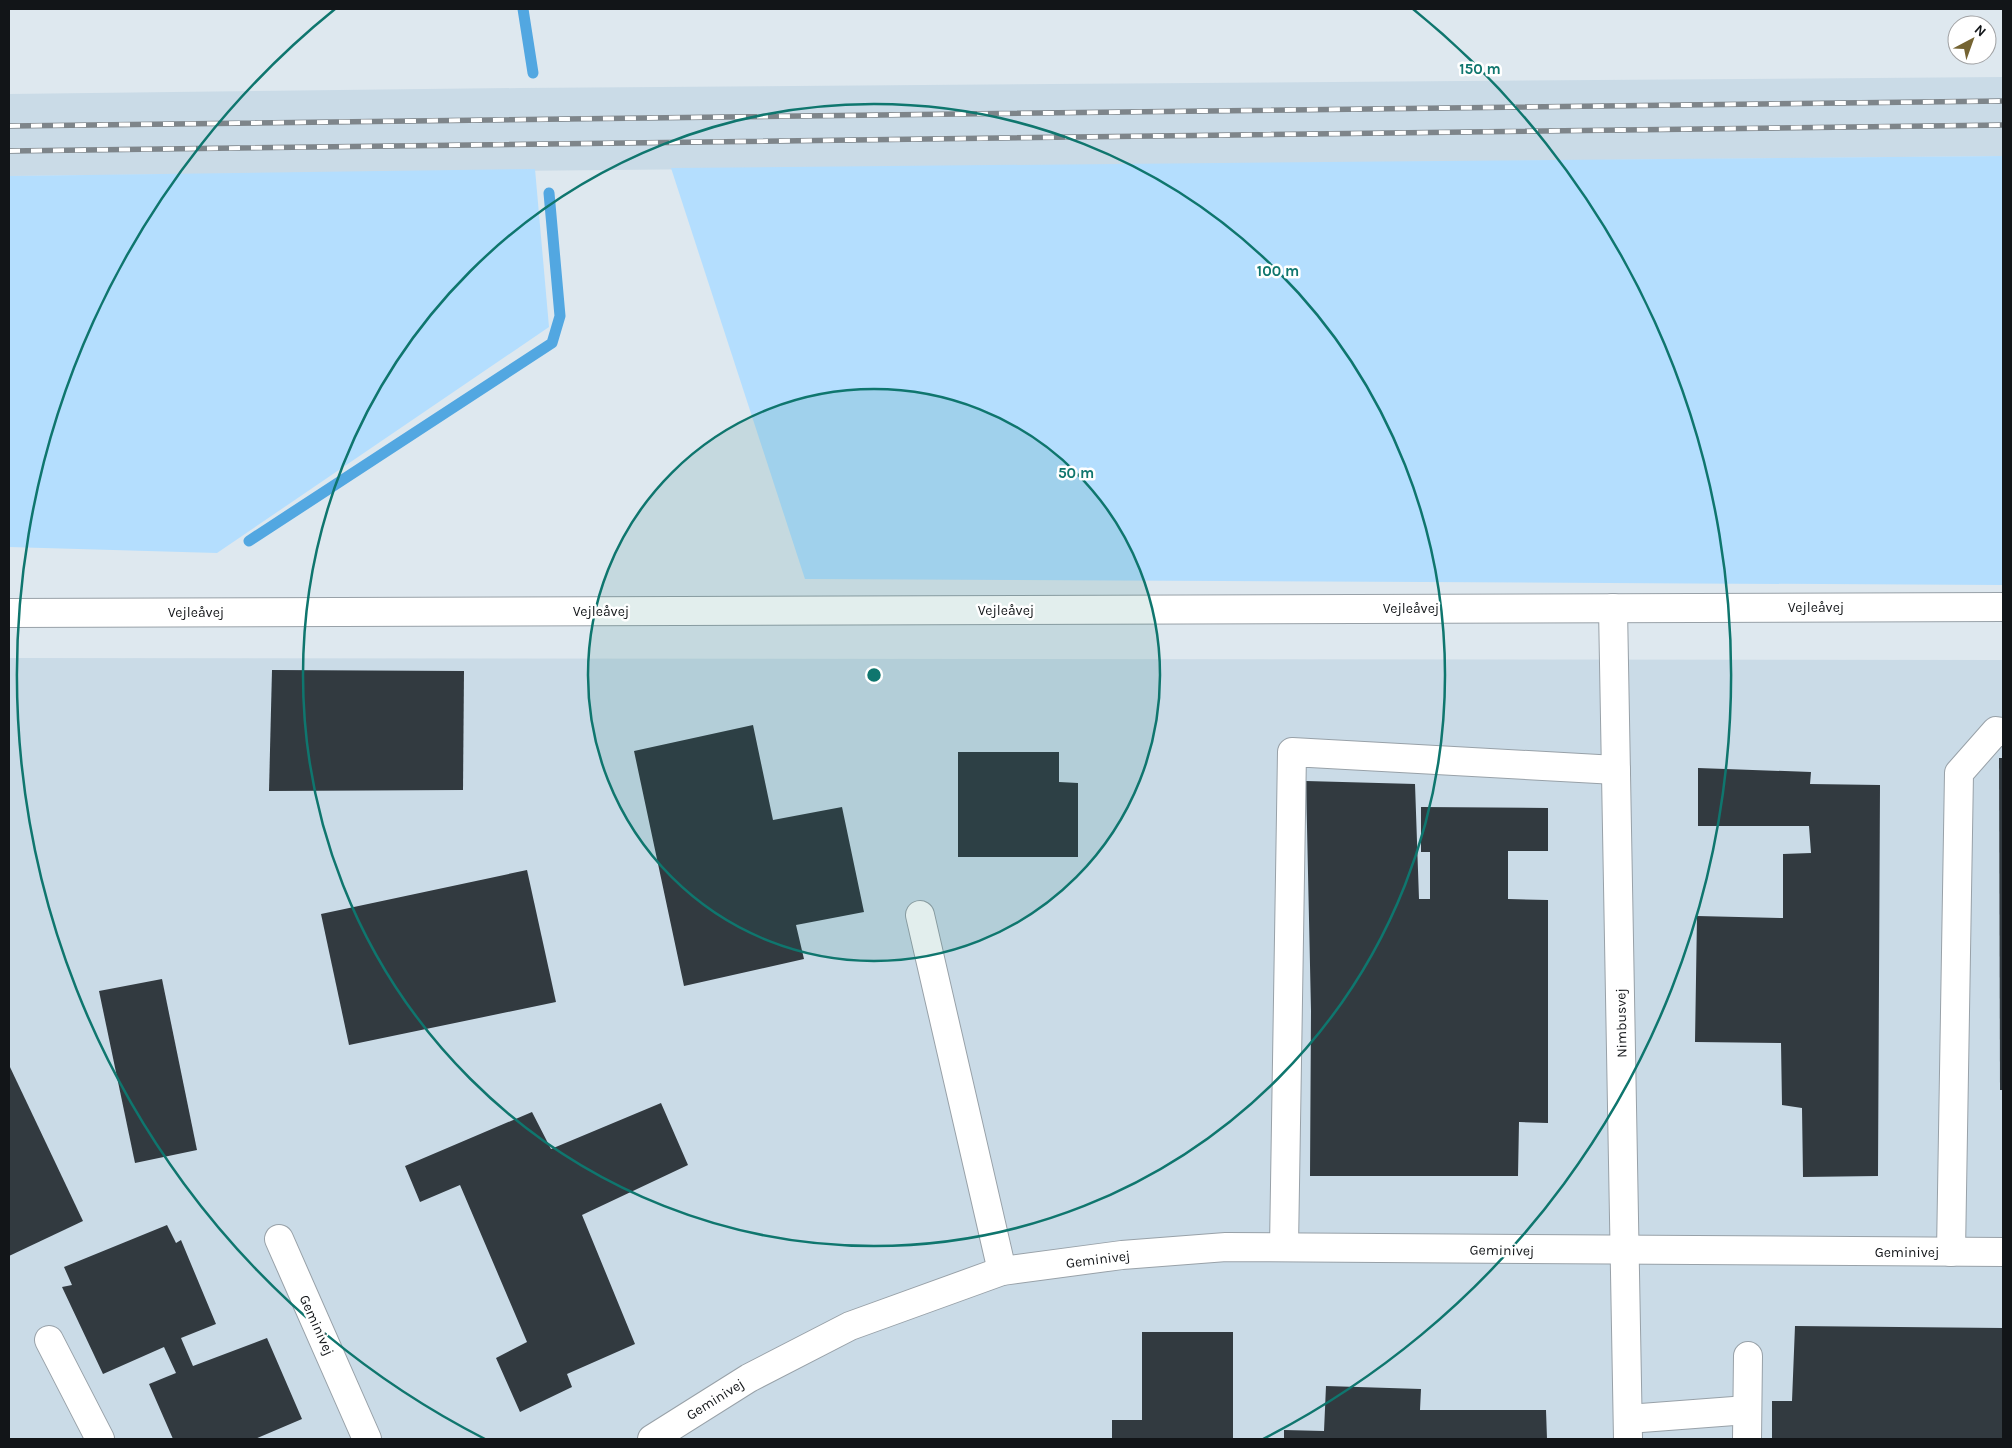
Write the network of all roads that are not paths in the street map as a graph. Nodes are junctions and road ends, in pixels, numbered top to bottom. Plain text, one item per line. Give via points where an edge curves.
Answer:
1 (2003, 607) edge
2 (1613, 608) junction
3 (9, 613) edge
4 (2003, 732) edge
5 (1616, 770) junction
6 (920, 915) dead end
7 (279, 1239) dead end
8 (1284, 1248) junction
9 (1625, 1251) junction
10 (1951, 1252) junction
11 (2003, 1252) edge
12 (1002, 1271) junction
13 (49, 1340) dead end
14 (1748, 1356) dead end
15 (1747, 1410) junction
16 (1628, 1429) edge
17 (100, 1439) edge
18 (367, 1439) edge
19 (652, 1439) edge
20 (1747, 1439) edge

1 - 2 street, Vejleåvej
2 - 3 street, Vejleåvej
2 - 5 street, Nimbusvej
4 - 10 street via 1996,731 1959,773
5 - 8 street via 1292,752
5 - 9 street, Nimbusvej
6 - 12 street
7 - 18 street, Geminivej
8 - 9 street, Geminivej
8 - 12 street, Geminivej via 1226,1247 1131,1254
9 - 10 street, Geminivej
9 - 16 street, Nimbusvej
10 - 11 street, Geminivej
12 - 19 street, Geminivej via 850,1326 749,1378
13 - 17 street
14 - 15 street
15 - 16 street
15 - 20 street

